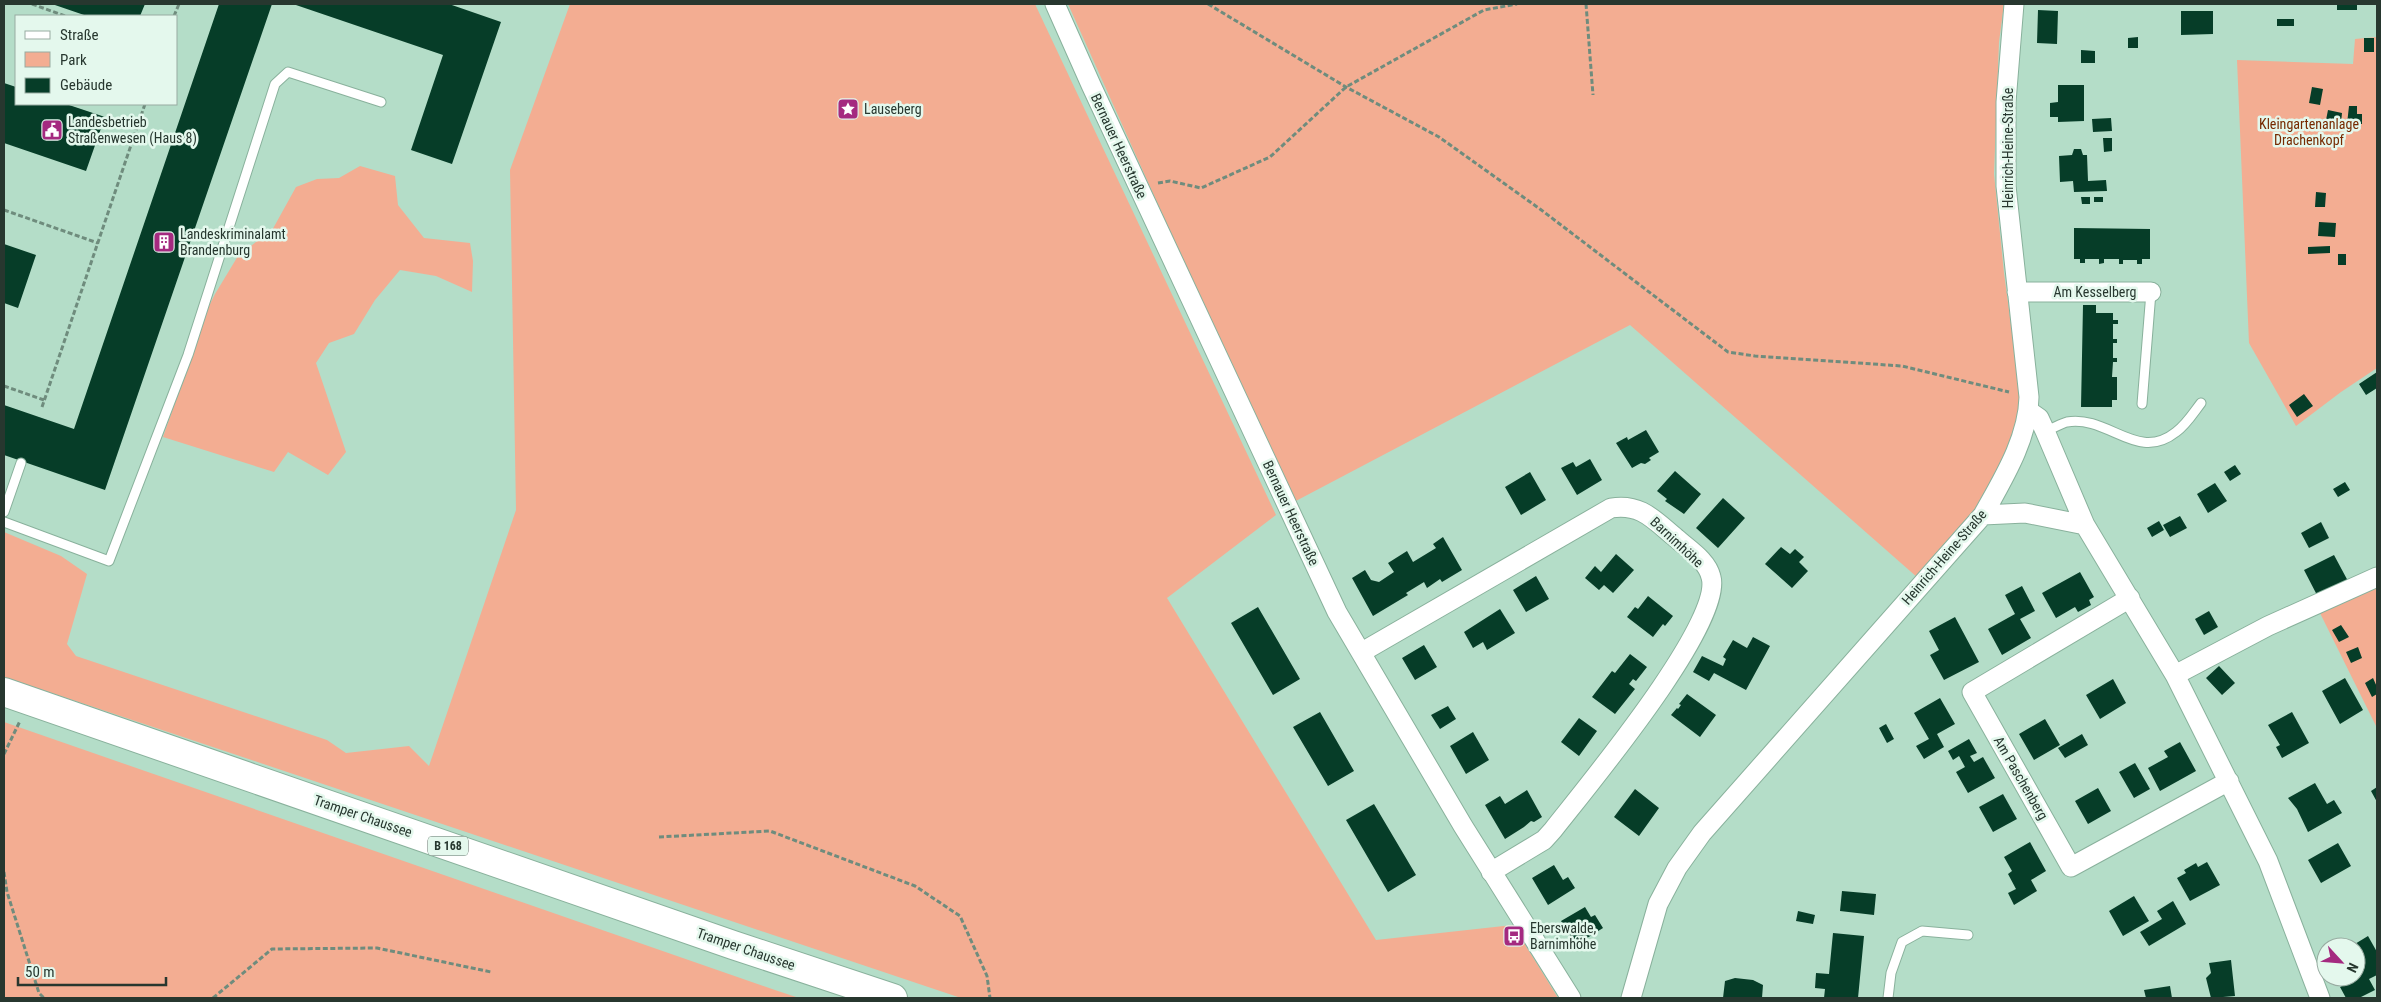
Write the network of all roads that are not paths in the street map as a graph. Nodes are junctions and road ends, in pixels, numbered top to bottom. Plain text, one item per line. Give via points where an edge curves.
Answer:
1 (1055, 4) edge
2 (2014, 4) edge
3 (381, 102) dead end
4 (2016, 292) junction
5 (2151, 292) joint
6 (2201, 403) dead end
7 (2029, 404) junction
8 (2142, 404) dead end
9 (2045, 431) junction
10 (21, 463) dead end
11 (4, 512) edge
12 (1983, 515) junction
13 (4, 522) edge
14 (2085, 525) junction
15 (2377, 577) edge
16 (2130, 598) junction
17 (1362, 652) junction
18 (2176, 675) junction
19 (4, 692) edge
20 (2229, 781) junction
21 (1491, 872) junction
22 (1968, 935) dead end
23 (893, 998) edge
24 (1572, 998) edge
25 (1631, 998) edge
26 (1888, 998) edge
27 (2320, 998) edge

1 - 17 street, Bernauer Heerstraße via 1337,612
2 - 4 street, Heinrich-Heine-Straße via 2006,102 2006,186
3 - 13 lane via 288,72 275,84 188,355 109,561
4 - 5 street, Am Kesselberg
4 - 7 street, Heinrich-Heine-Straße
5 - 8 lane, Am Kesselberg
6 - 9 lane via 2177,432 2157,444 2138,443 2093,424 2067,422
7 - 9 street
7 - 12 street, Heinrich-Heine-Straße via 2012,463
9 - 14 street
10 - 11 lane
12 - 14 street via 2025,514
12 - 25 street, Heinrich-Heine-Straße via 1702,833 1677,868 1658,904
14 - 16 street
15 - 18 street via 2268,626
16 - 18 street
16 - 20 street, Am Paschenberg via 1972,692 2071,868
17 - 21 street, Bernauer Heerstraße
17 - 21 street, Barnimhöhe via 1611,508 1625,506 1644,511 1702,560 1712,577 1711,598 1704,617 1663,686 1544,840
18 - 20 street
19 - 23 main road, Tramper Chaussee / B 168
20 - 27 street via 2268,861
21 - 24 street, Bernauer Heerstraße
22 - 26 lane via 1922,931 1902,942 1891,973

